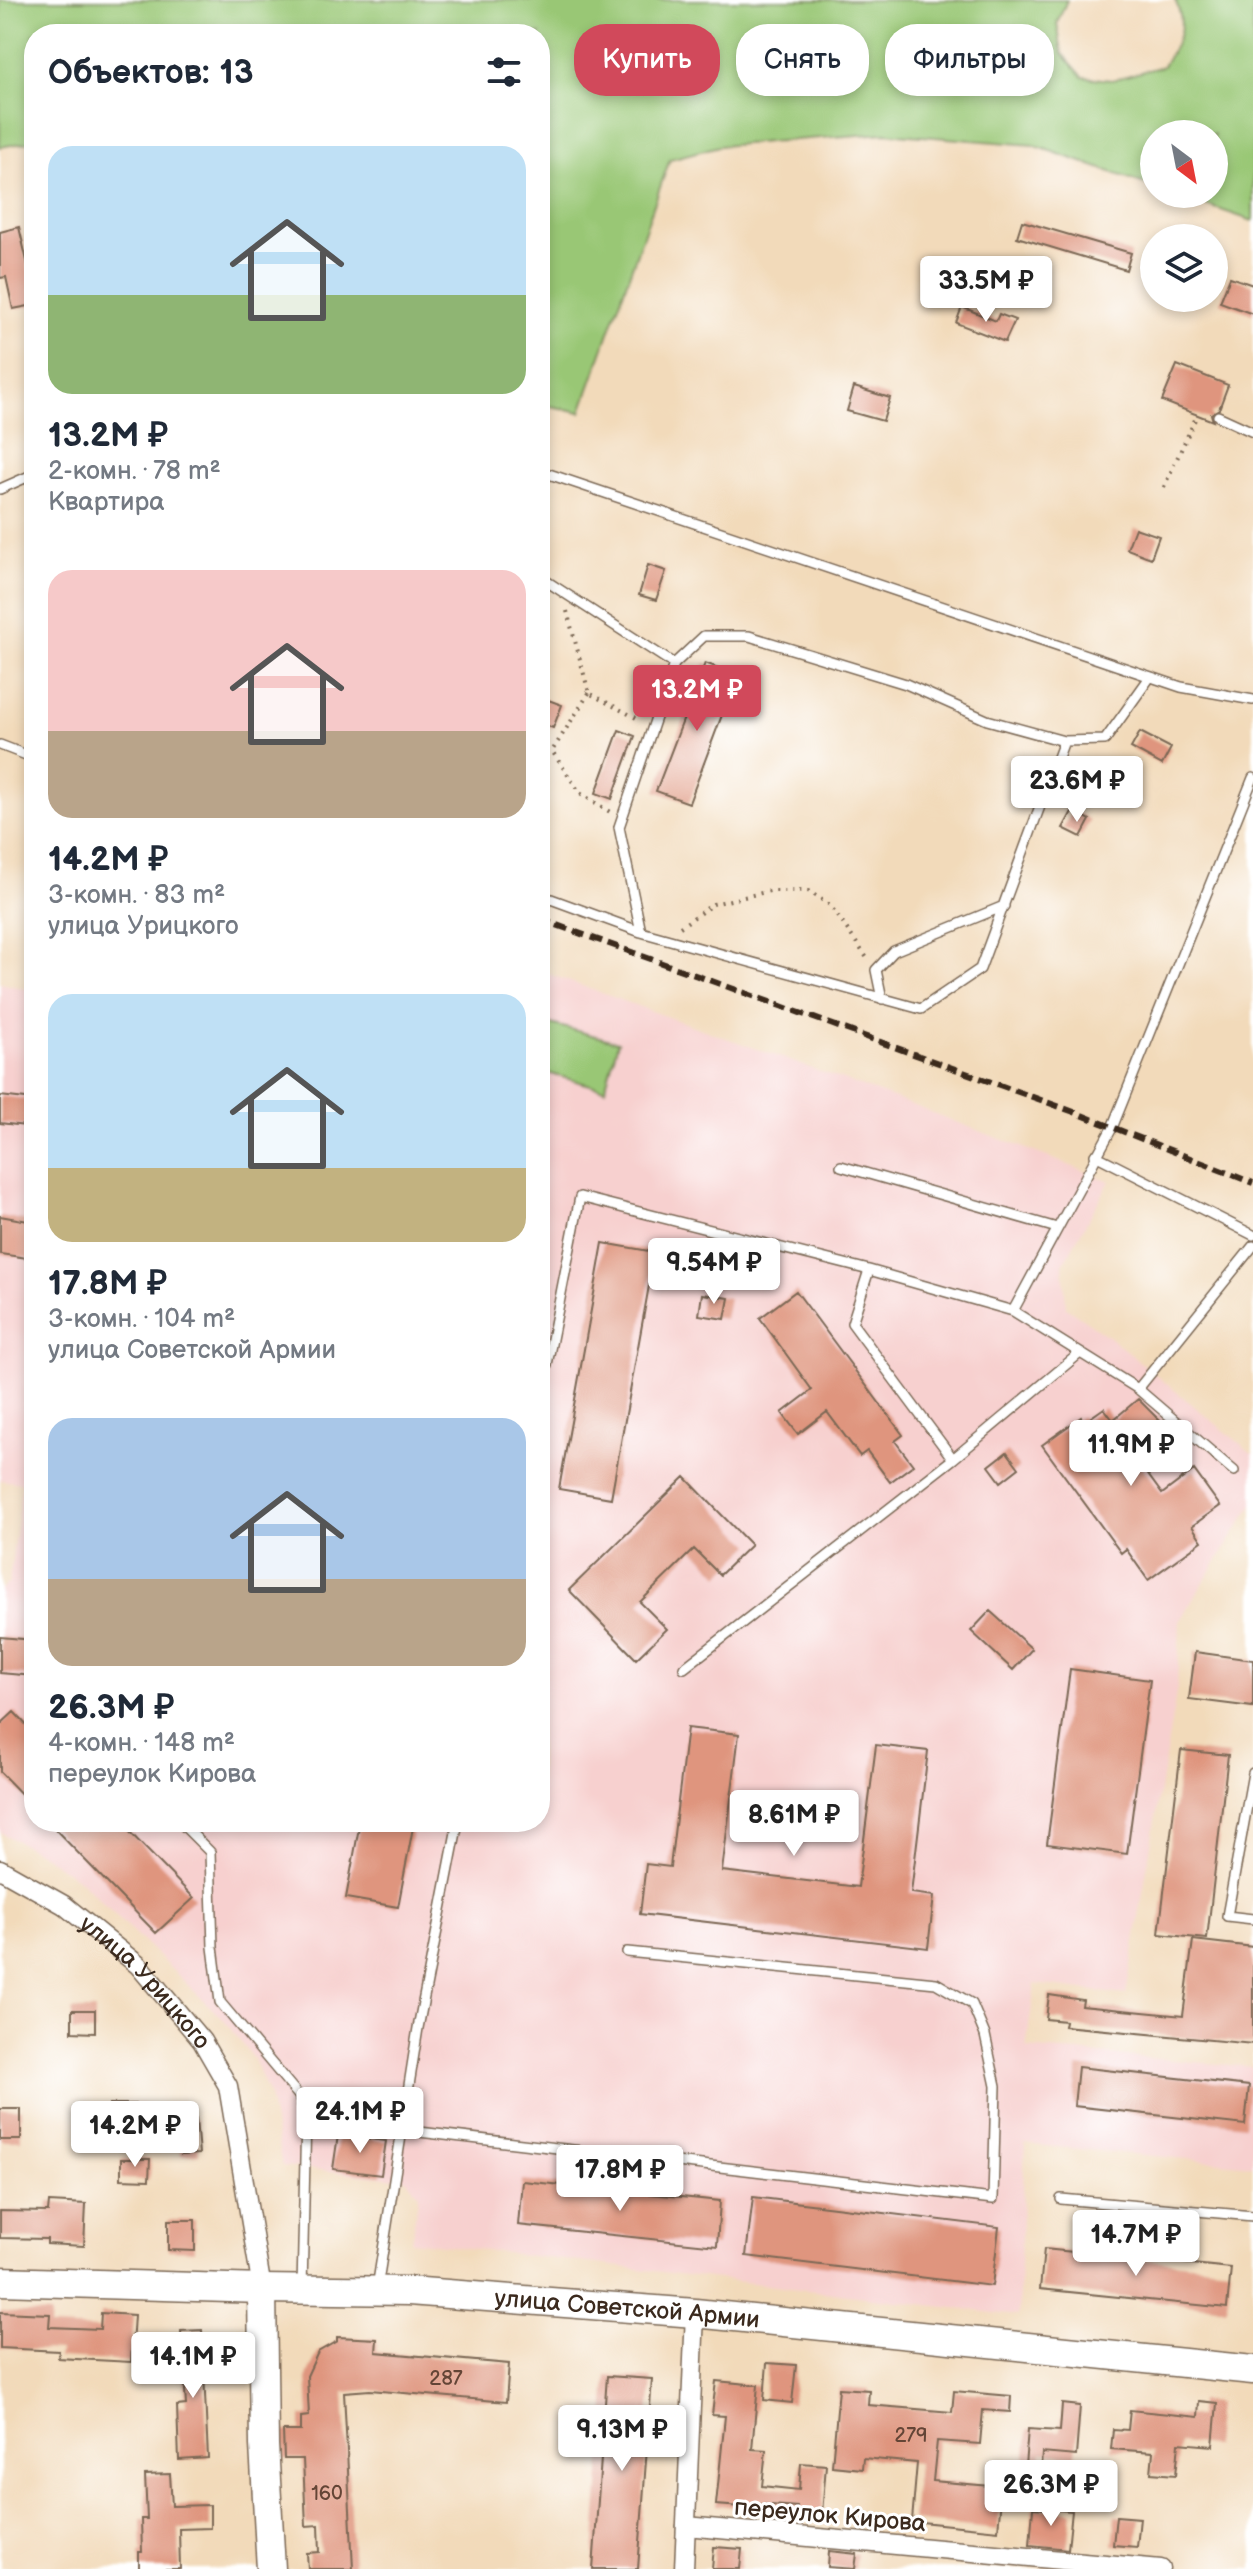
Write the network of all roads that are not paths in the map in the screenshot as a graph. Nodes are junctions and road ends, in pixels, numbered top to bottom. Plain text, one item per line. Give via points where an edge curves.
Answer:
1 (1218, 416) dead end
2 (1253, 432) edge
3 (550, 474) edge
4 (24, 478) edge
5 (0, 489) edge
6 (550, 583) edge
7 (674, 664) junction
8 (1150, 677) junction
9 (1253, 700) edge
10 (1064, 741) junction
11 (0, 745) edge
12 (24, 754) edge
13 (1253, 778) edge
14 (550, 899) edge
15 (1004, 906) junction
16 (641, 932) junction
17 (882, 999) junction
18 (1095, 1155) junction
19 (841, 1166) dead end
20 (1057, 1228) junction
21 (1253, 1235) edge
22 (1253, 1246) edge
23 (869, 1270) junction
24 (1013, 1311) junction
25 (550, 1349) edge
26 (1080, 1353) junction
27 (1138, 1389) junction
28 (953, 1459) junction
29 (1234, 1471) dead end
30 (684, 1668) dead end
31 (1253, 1773) edge
32 (190, 1832) edge
33 (456, 1832) edge
34 (0, 1869) edge
35 (1253, 1919) edge
36 (627, 1952) dead end
37 (306, 2116) junction
38 (402, 2130) junction
39 (1061, 2199) dead end
40 (1253, 2216) edge
41 (0, 2281) edge
42 (262, 2289) junction
43 (377, 2289) junction
44 (301, 2290) junction
45 (695, 2313) junction
46 (1253, 2370) edge
47 (686, 2526) junction
48 (271, 2569) edge
49 (684, 2569) edge
50 (1161, 2569) edge

1 - 2 lane
3 - 8 lane
4 - 5 lane
6 - 7 lane
7 - 10 lane via 704,636 749,636 906,684 987,720
7 - 16 lane via 619,827
8 - 9 lane
8 - 10 lane via 1105,740
10 - 15 lane
11 - 12 lane
13 - 18 lane via 1112,1128
14 - 16 lane
15 - 17 lane via 894,951 876,970
15 - 17 lane via 980,969 921,1009
16 - 17 lane
18 - 20 lane
18 - 21 lane
19 - 20 lane
20 - 24 lane
22 - 27 lane
23 - 24 lane
23 - 25 lane via 580,1197
23 - 28 lane via 852,1323
24 - 26 lane
26 - 27 lane
26 - 28 lane
27 - 29 lane
28 - 30 lane
31 - 35 lane via 1227,1916
32 - 37 lane via 210,1852 220,2002 299,2096
33 - 38 lane
34 - 42 street, улица Урицкого via 64,1905 138,1965 202,2041 228,2086
36 - 38 lane via 936,1983 972,2004 996,2086 993,2199
37 - 38 lane
37 - 44 lane
38 - 43 lane
39 - 40 lane
41 - 42 main road, улица Советской Армии
42 - 44 main road, улица Советской Армии
42 - 48 main road, улица Урицкого
43 - 44 main road, улица Советской Армии
43 - 45 main road, улица Советской Армии
45 - 46 main road, улица Советской Армии
45 - 47 street
47 - 49 street
47 - 50 street, переулок Кирова

